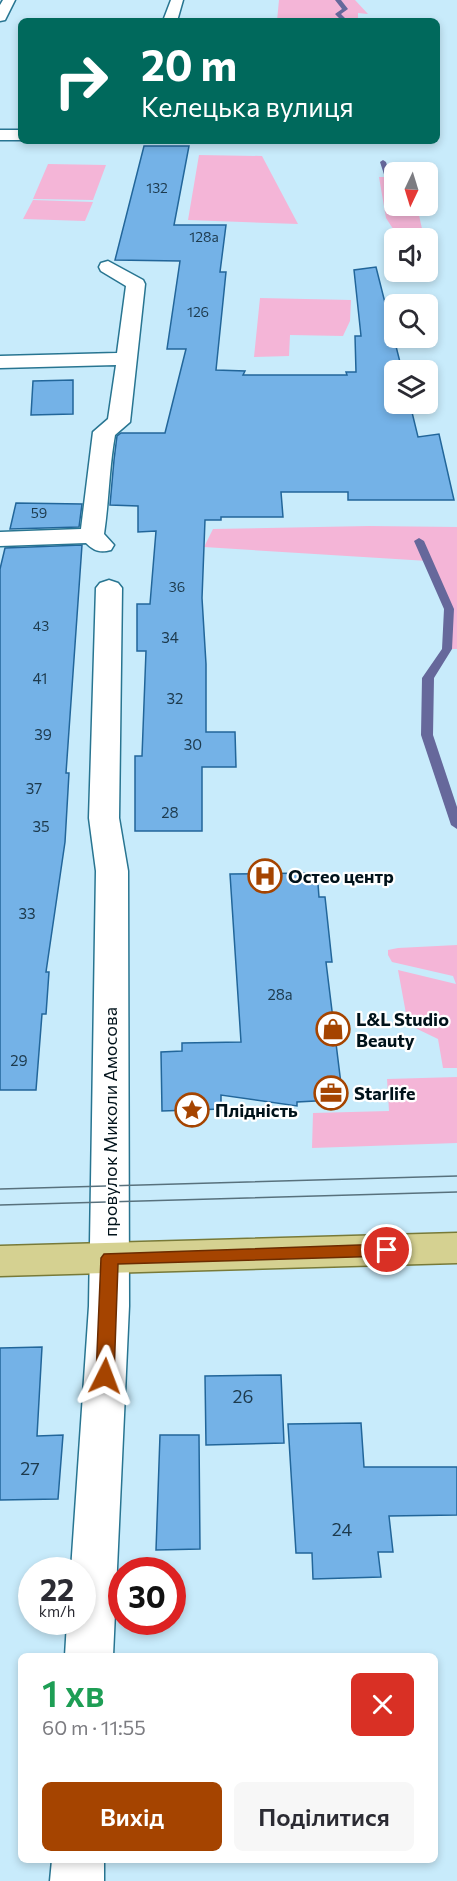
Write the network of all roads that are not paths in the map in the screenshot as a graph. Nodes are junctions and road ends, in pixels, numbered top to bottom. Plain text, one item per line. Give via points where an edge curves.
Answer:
1 (9, 0) edge
2 (177, 0) edge
3 (0, 17) edge
4 (171, 18) edge
5 (0, 135) edge
6 (18, 135) edge
7 (108, 267) dead end
8 (128, 359) junction
9 (0, 362) edge
10 (0, 539) edge
11 (110, 588) dead end
12 (457, 1248) edge
13 (110, 1258) junction
14 (0, 1261) edge
15 (89, 1653) edge
16 (78, 1863) edge
17 (77, 1881) edge

1 - 3 street
2 - 4 street
5 - 6 street
7 - 8 street via 136,284
8 - 9 street
8 - 10 street via 119,422 104,432 100,455 97,540
11 - 13 street, провулок Миколи Амосова via 104,818 112,871
12 - 13 main road
13 - 14 main road
13 - 15 street, провулок Миколи Амосова
16 - 17 street

